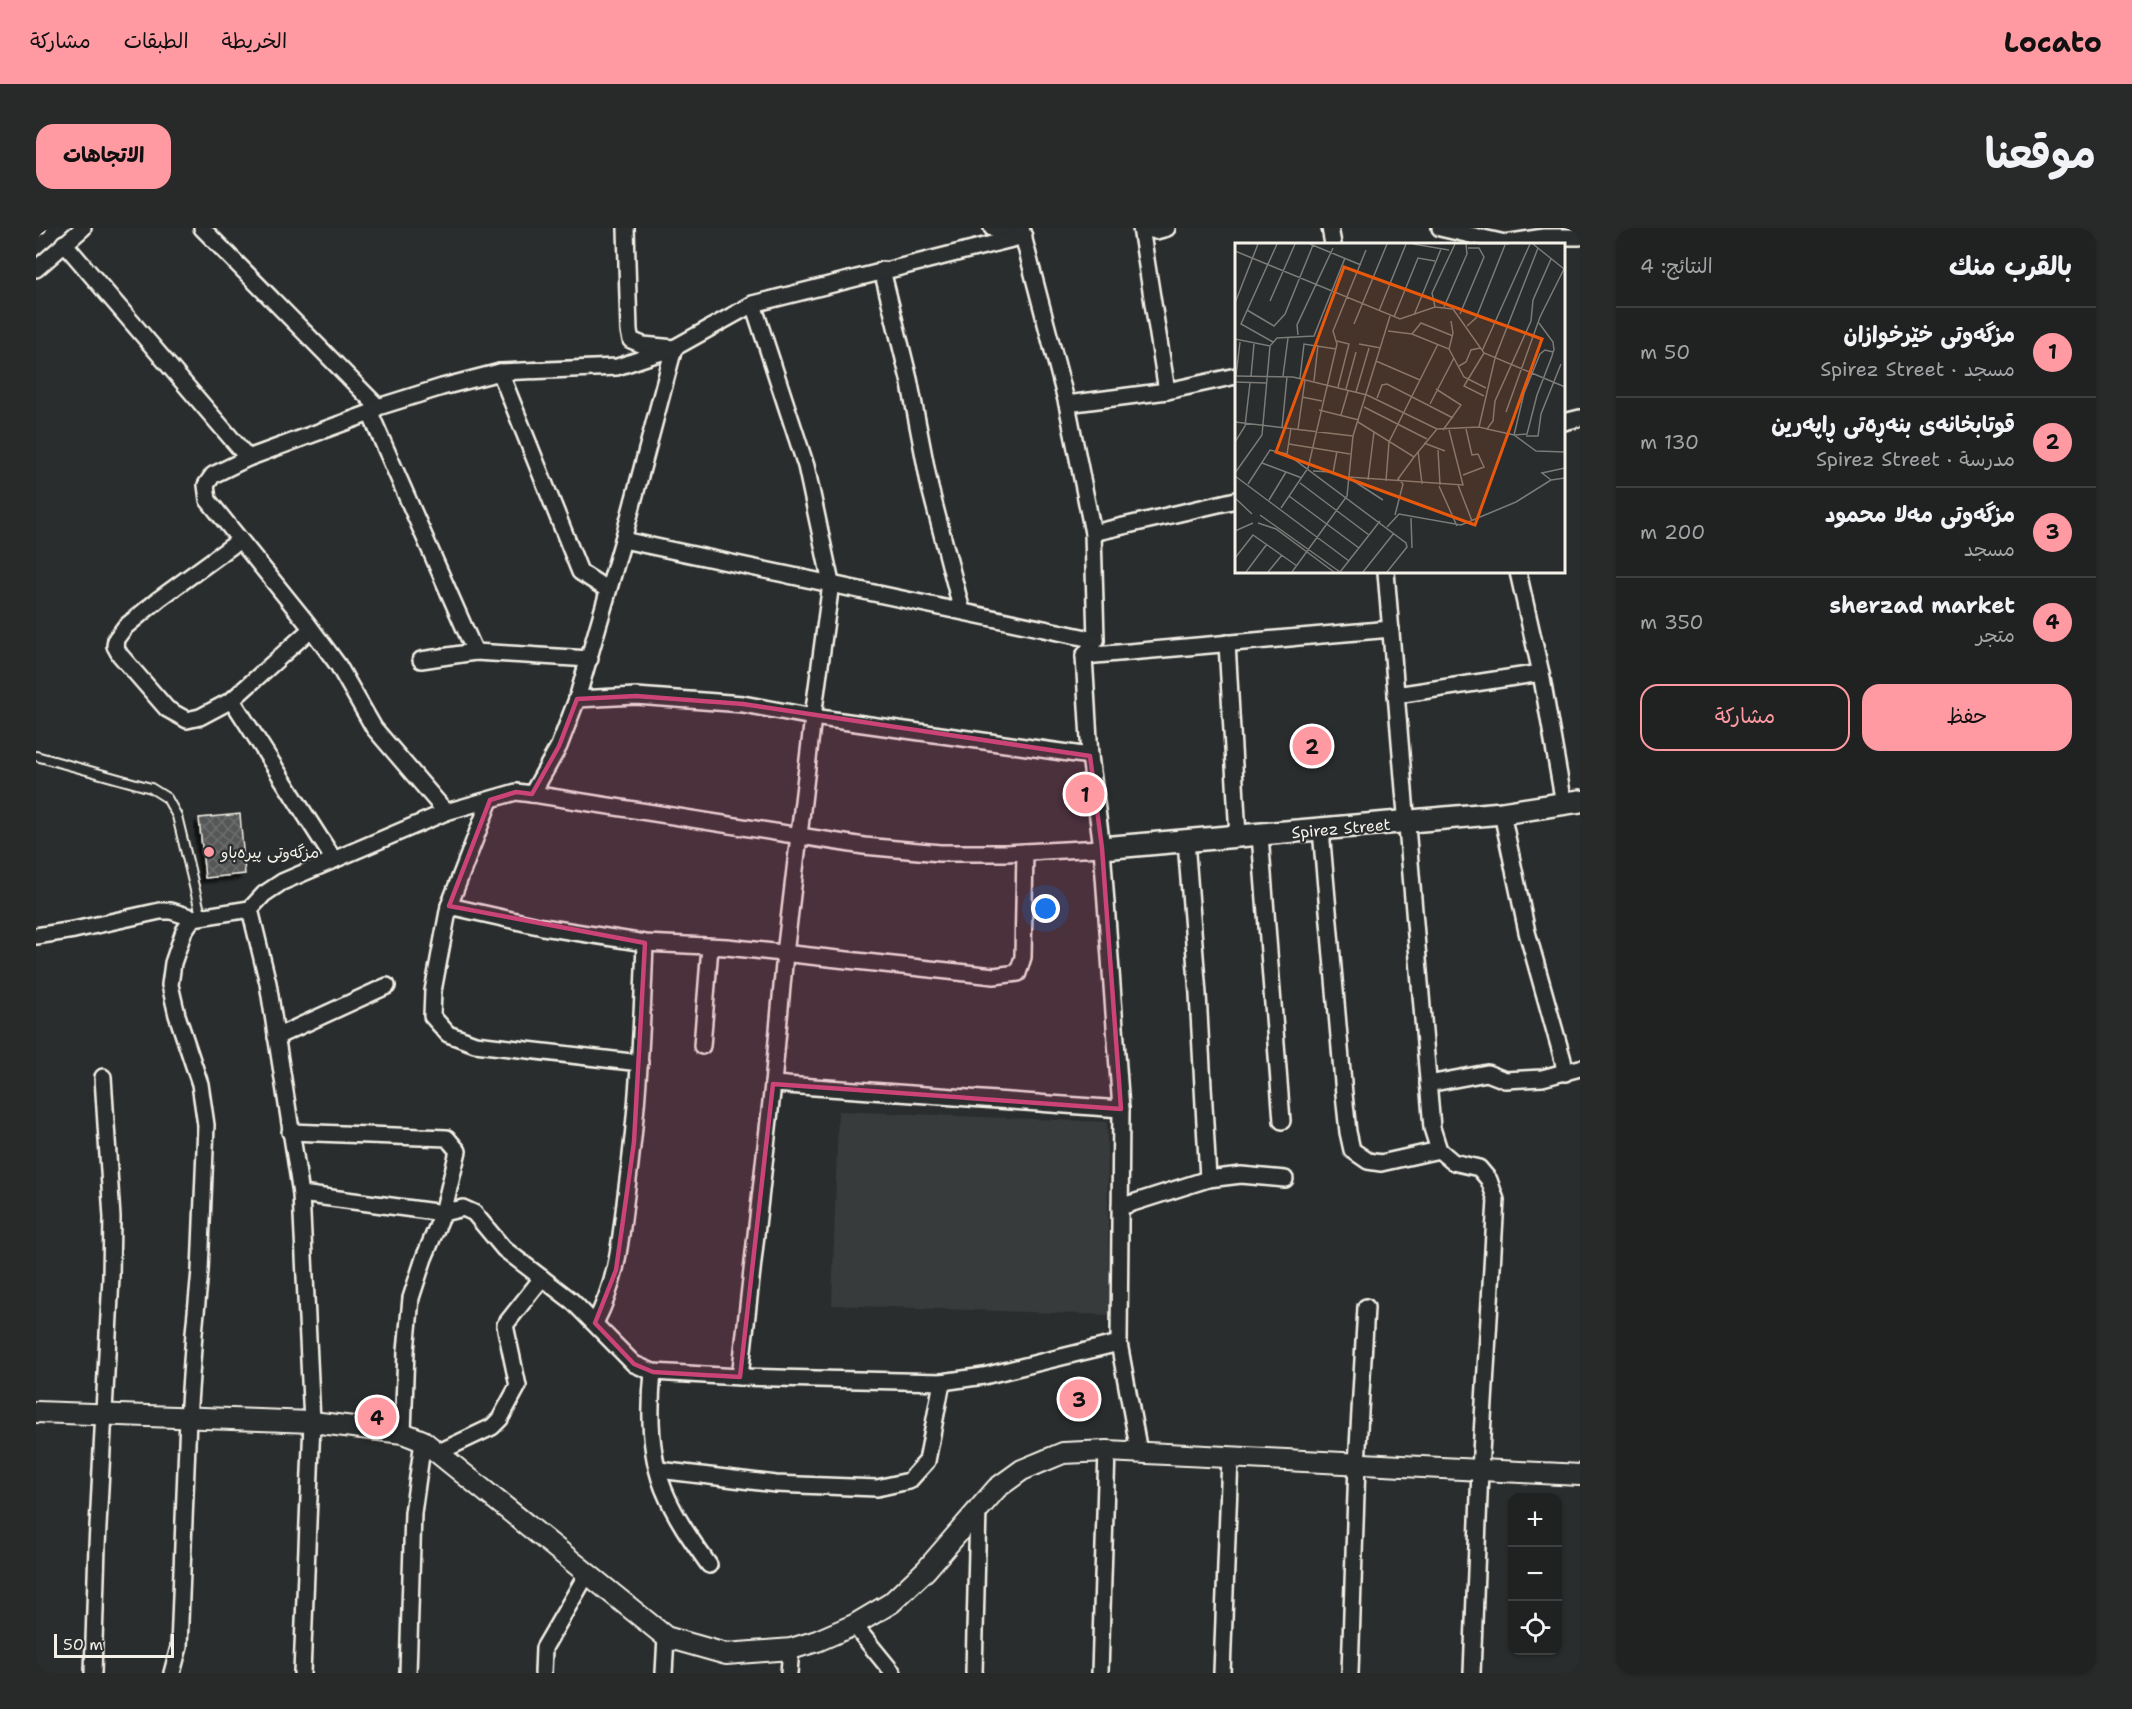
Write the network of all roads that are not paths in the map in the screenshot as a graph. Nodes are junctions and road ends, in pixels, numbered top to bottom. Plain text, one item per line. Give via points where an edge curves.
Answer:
1 (41, 228) edge
2 (83, 228) edge
3 (202, 228) edge
4 (626, 228) edge
5 (992, 228) edge
6 (1142, 228) edge
7 (1167, 228) edge
8 (1330, 228) edge
9 (1440, 228) edge
10 (36, 231) edge
11 (1022, 232) edge
12 (1580, 237) edge
13 (64, 243) junction
14 (1333, 243) edge
15 (1501, 243) edge
16 (1511, 243) edge
17 (36, 269) edge
18 (882, 270) junction
19 (753, 304) junction
20 (674, 348) junction
21 (500, 372) junction
22 (1235, 376) edge
23 (1167, 391) junction
24 (1067, 404) junction
25 (374, 410) junction
26 (1580, 418) edge
27 (1565, 422) edge
28 (248, 458) junction
29 (1235, 500) edge
30 (1093, 533) junction
31 (240, 540) junction
32 (623, 540) junction
33 (1386, 573) edge
34 (1518, 573) edge
35 (831, 583) junction
36 (608, 590) junction
37 (962, 611) junction
38 (311, 629) junction
39 (1391, 629) junction
40 (1096, 640) junction
41 (1227, 643) junction
42 (475, 652) junction
43 (1084, 656) junction
44 (590, 659) junction
45 (421, 660) dead end
46 (1541, 673) junction
47 (1396, 695) junction
48 (577, 699) junction
49 (232, 700) junction
50 (813, 717) junction
51 (36, 756) edge
52 (1090, 756) junction
53 (532, 794) junction
54 (490, 800) junction
55 (1572, 803) edge
56 (446, 812) junction
57 (1502, 813) junction
58 (1407, 822) junction
59 (1321, 830) junction
60 (800, 835) junction
61 (1260, 835) junction
62 (1238, 837) junction
63 (1186, 841) junction
64 (1102, 848) junction
65 (1025, 852) junction
66 (334, 860) junction
67 (449, 906) junction
68 (250, 909) junction
69 (197, 916) junction
70 (36, 936) edge
71 (645, 943) junction
72 (710, 947) junction
73 (785, 954) junction
74 (387, 986) dead end
75 (276, 1037) junction
76 (702, 1046) dead end
77 (640, 1063) junction
78 (1580, 1068) edge
79 (1565, 1073) junction
80 (103, 1077) dead end
81 (773, 1084) junction
82 (1428, 1084) junction
83 (1121, 1109) junction
84 (1282, 1121) dead end
85 (290, 1132) junction
86 (1439, 1150) junction
87 (1208, 1179) junction
88 (1285, 1179) dead end
89 (301, 1194) junction
90 (1120, 1208) junction
91 (443, 1213) junction
92 (542, 1278) junction
93 (1366, 1307) dead end
94 (595, 1323) junction
95 (1119, 1343) junction
96 (653, 1372) junction
97 (740, 1377) junction
98 (942, 1382) junction
99 (36, 1412) edge
100 (104, 1414) junction
101 (188, 1418) junction
102 (312, 1422) junction
103 (403, 1433) junction
104 (430, 1447) junction
105 (1107, 1451) junction
106 (1139, 1452) junction
107 (1230, 1457) junction
108 (1357, 1464) junction
109 (659, 1470) junction
110 (1480, 1470) junction
111 (1580, 1475) edge
112 (978, 1508) junction
113 (709, 1565) dead end
114 (587, 1574) junction
115 (854, 1625) junction
116 (666, 1637) junction
117 (791, 1649) junction
118 (93, 1673) edge
119 (172, 1673) edge
120 (302, 1673) edge
121 (408, 1673) edge
122 (543, 1673) edge
123 (664, 1673) edge
124 (789, 1673) edge
125 (893, 1673) edge
126 (974, 1673) edge
127 (1100, 1673) edge
128 (1222, 1673) edge
129 (1350, 1673) edge
130 (1472, 1673) edge

1 - 10 lane
2 - 13 street
3 - 25 street
4 - 20 street via 631,340
5 - 11 street
6 - 7 street
6 - 23 street
8 - 14 street
9 - 15 street
11 - 18 street
11 - 24 street
12 - 16 street via 1544,237
13 - 17 street
13 - 28 street
18 - 19 street
18 - 37 street via 930,488
19 - 20 street
19 - 35 street via 806,466
20 - 21 street via 617,367
20 - 32 street
21 - 25 street
21 - 36 street via 580,572
22 - 23 street
23 - 24 street
24 - 30 street
25 - 28 street
25 - 42 street
26 - 27 street
28 - 31 street via 213,475 206,485 208,500
29 - 30 street
30 - 40 street
31 - 38 street
31 - 49 street via 159,599 116,639 120,655 167,709 178,716 187,720 200,717
32 - 35 street
32 - 36 street
33 - 39 street
34 - 46 street
35 - 37 street
35 - 50 street
36 - 44 street
37 - 40 street
38 - 49 street
38 - 56 street via 338,665 374,728
39 - 41 street
39 - 47 street
40 - 43 street
41 - 43 street
41 - 62 street
42 - 44 street
42 - 45 street
43 - 52 street
44 - 48 street
46 - 47 street
46 - 55 street
47 - 58 street
48 - 50 street via 648,697 743,705
48 - 53 street via 559,746
49 - 66 street
50 - 52 street
50 - 60 street
51 - 69 lane via 151,788 167,798 177,816
52 - 64 street
53 - 54 street via 516,792
53 - 60 street
54 - 56 street
54 - 67 street
55 - 57 main road, Spirez Street
56 - 66 street
57 - 58 main road, Spirez Street
57 - 79 street via 1527,932
58 - 59 main road, Spirez Street
58 - 82 street
59 - 61 main road, Spirez Street
59 - 86 street via 1352,1150 1368,1161 1381,1162
60 - 65 street via 940,853
60 - 73 street
61 - 62 main road, Spirez Street
61 - 84 street
62 - 63 main road, Spirez Street
63 - 64 main road, Spirez Street
63 - 87 street
64 - 65 street
64 - 83 street
65 - 73 street via 1023,957 1017,973 994,976
66 - 68 street via 282,882
67 - 71 street via 543,927
67 - 77 street via 432,991 432,1016 448,1034 475,1044
68 - 69 street
68 - 75 street
69 - 70 street via 160,911
69 - 101 street via 184,931 170,985 200,1084 206,1125
71 - 72 street
71 - 77 street
72 - 73 street
72 - 76 street
73 - 81 street
74 - 75 street
75 - 85 street
77 - 94 street via 634,1142 616,1270
78 - 79 street
79 - 82 street via 1505,1080 1486,1073
80 - 100 street via 112,1218
81 - 83 street
81 - 97 street
82 - 86 street via 1432,1128
83 - 90 street
85 - 89 street
85 - 91 street via 447,1138 458,1151
86 - 110 street via 1453,1162 1479,1168 1489,1180 1496,1200
87 - 88 street via 1241,1175
87 - 90 street
89 - 91 street
89 - 102 street
90 - 95 street
91 - 92 street via 464,1208 474,1213 504,1249
91 - 103 street via 411,1298
92 - 94 street
92 - 104 street via 505,1325 518,1386 500,1419 492,1427
93 - 108 street
94 - 96 street via 634,1364
95 - 98 street via 984,1376
95 - 106 street
96 - 97 street
96 - 109 street via 650,1419
97 - 98 street
98 - 109 street via 927,1461 909,1481 877,1488 776,1484
99 - 100 street
100 - 101 street
100 - 118 street
101 - 102 street
101 - 119 street via 179,1647
102 - 103 street
102 - 120 street
103 - 104 street
104 - 114 street
104 - 121 street via 413,1513
105 - 106 street
105 - 112 street via 1063,1453 1022,1470
105 - 127 street
106 - 107 street
107 - 108 street
107 - 128 street
108 - 110 street
108 - 129 street
109 - 113 street via 674,1510
110 - 111 street
110 - 130 street
112 - 115 street via 926,1570 891,1603
112 - 126 street
114 - 116 street
114 - 122 street via 544,1648
115 - 117 street
115 - 125 street
116 - 117 street via 726,1654
116 - 123 street
117 - 124 street

